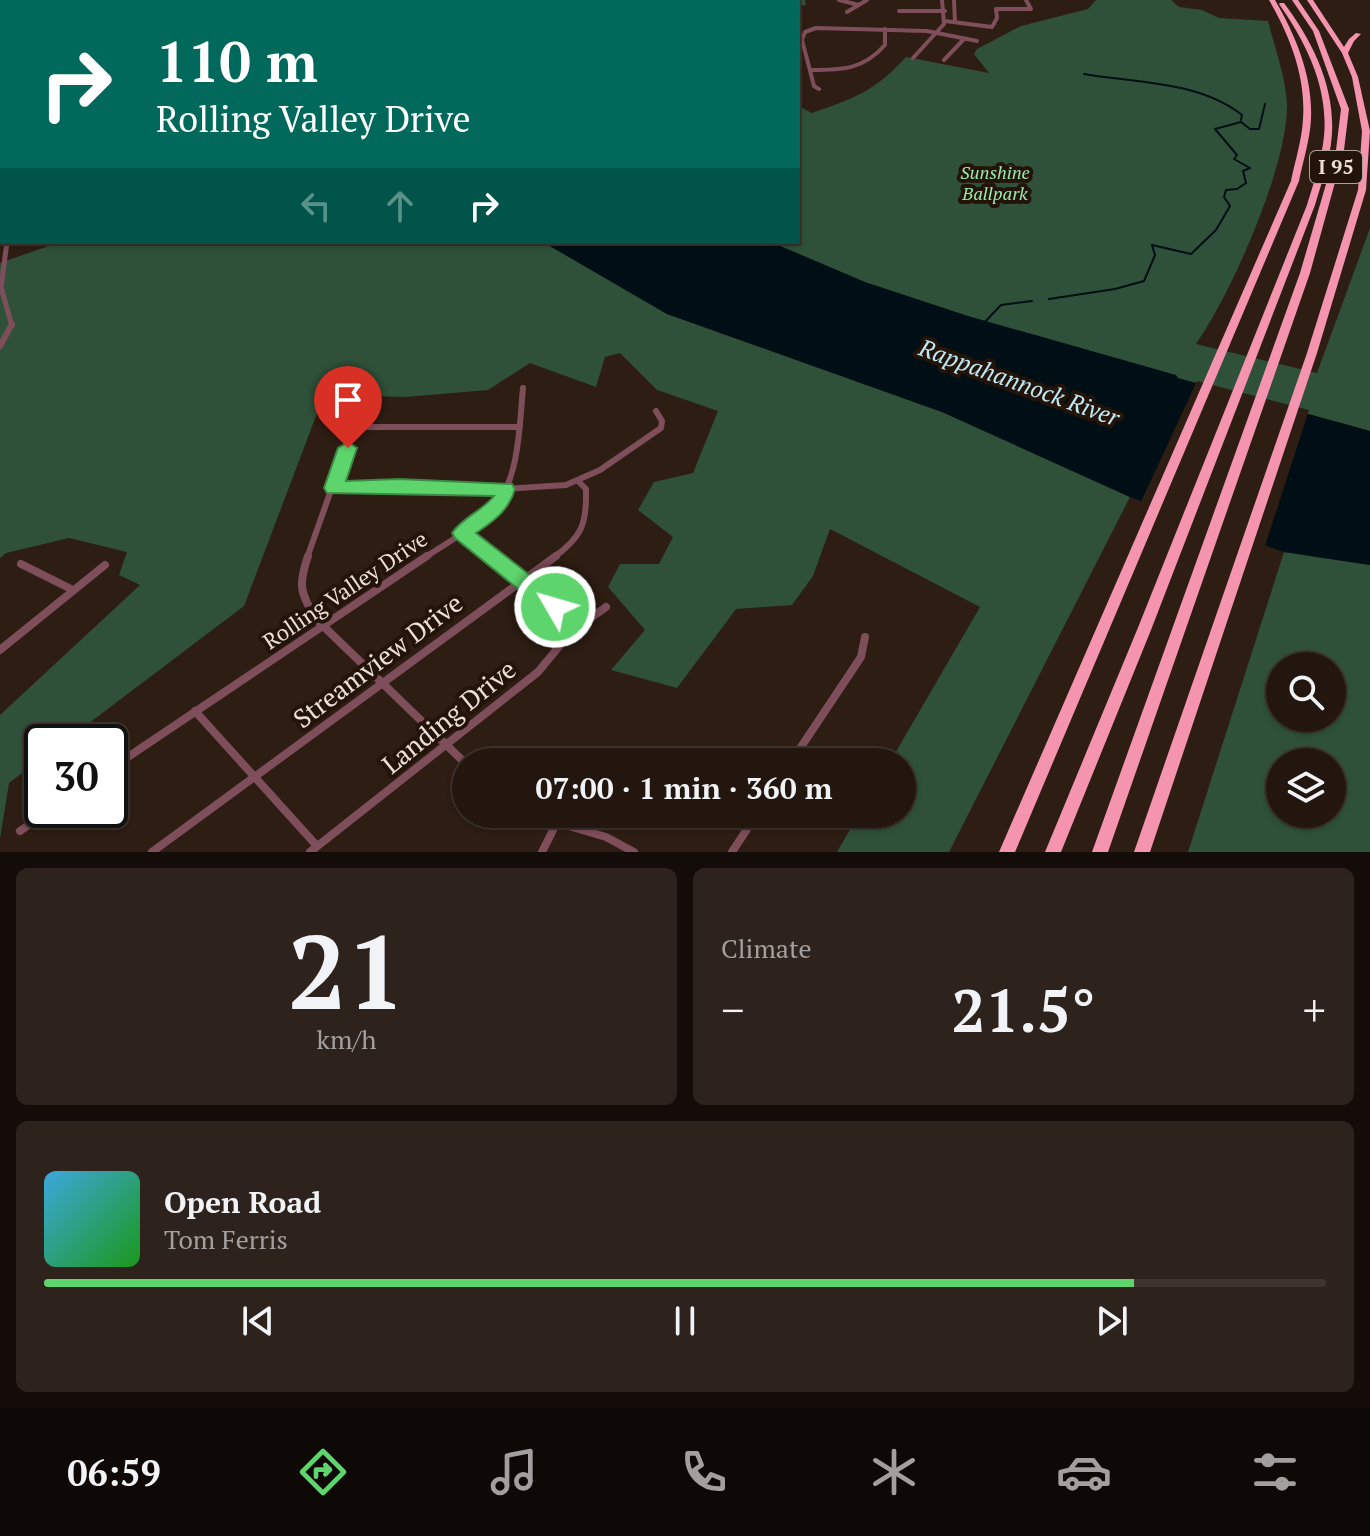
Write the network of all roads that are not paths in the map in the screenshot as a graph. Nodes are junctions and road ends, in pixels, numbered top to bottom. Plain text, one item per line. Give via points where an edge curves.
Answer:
1 (839, 0) edge
2 (867, 0) edge
3 (942, 0) edge
4 (954, 0) edge
5 (1026, 0) edge
6 (1266, 0) edge
7 (1272, 0) edge
8 (1279, 0) edge
9 (1295, 0) edge
10 (1310, 0) edge
11 (859, 5) junction
12 (899, 11) dead end
13 (945, 11) junction
14 (847, 12) dead end
15 (945, 21) junction
16 (955, 22) junction
17 (885, 29) junction
18 (937, 33) junction
19 (1290, 33) junction
20 (1358, 34) dead end
21 (964, 39) junction
22 (977, 41) dead end
23 (1345, 53) junction
24 (913, 58) dead end
25 (944, 60) dead end
26 (810, 70) junction
27 (819, 89) dead end
28 (7, 244) edge
29 (0, 346) edge
30 (523, 388) dead end
31 (364, 397) dead end
32 (656, 411) dead end
33 (355, 427) junction
34 (520, 427) junction
35 (578, 481) junction
36 (334, 488) junction
37 (505, 489) junction
38 (462, 533) junction
39 (21, 564) dead end
40 (105, 565) dead end
41 (522, 581) junction
42 (73, 590) junction
43 (606, 607) dead end
44 (323, 627) junction
45 (579, 627) junction
46 (865, 637) dead end
47 (0, 650) edge
48 (381, 685) junction
49 (195, 711) junction
50 (447, 745) junction
51 (800, 748) edge
52 (452, 750) edge
53 (128, 757) edge
54 (253, 779) junction
55 (24, 828) edge
56 (554, 828) edge
57 (571, 828) edge
58 (748, 828) edge
59 (20, 831) dead end
60 (313, 849) edge
61 (152, 852) edge
62 (542, 852) edge
63 (634, 852) edge
64 (732, 852) edge
65 (1007, 852) edge
66 (1053, 852) edge
67 (1100, 852) edge
68 (1142, 852) edge

1 - 11 street
2 - 11 street
3 - 13 street
4 - 16 street
5 - 16 street via 1030,9 996,9 992,27
6 - 19 highway
7 - 19 highway, I 95
8 - 66 highway, I 95 via 1316,61 1328,110 1328,139 1311,205
9 - 67 highway, I 95 via 1316,31 1345,109 1340,150 1282,339
10 - 23 highway, I 95
11 - 14 street
12 - 13 street
13 - 15 street
15 - 16 street
15 - 18 street
17 - 18 street
17 - 26 street via 885,45 865,65
17 - 26 street via 809,30 802,37
18 - 21 street
18 - 24 street
19 - 65 highway, I 95 via 1307,118 1295,181
20 - 23 highway
21 - 22 street
21 - 25 street
23 - 68 highway, I 95 via 1359,93 1367,152 1362,190
26 - 27 street
28 - 29 street via 1,287 14,320
30 - 34 street, Rolling Valley Drive
31 - 33 street
32 - 35 street via 661,428
33 - 34 street
33 - 36 street
34 - 37 street, Rolling Valley Drive
35 - 37 street
35 - 41 street, Streamview Drive via 586,489 582,531
36 - 37 street
36 - 44 street via 300,579 309,609
37 - 38 street, Rolling Valley Drive via 488,515
38 - 41 street
38 - 44 street, Rolling Valley Drive
39 - 42 street
40 - 42 street
41 - 45 street
41 - 48 street, Streamview Drive
42 - 47 street
43 - 45 street, Landing Drive
44 - 48 street
44 - 49 street, Rolling Valley Drive
45 - 50 street, Landing Drive via 538,672
46 - 51 street via 861,657
48 - 50 street
48 - 54 street, Streamview Drive
49 - 53 street, Rolling Valley Drive
49 - 54 street
50 - 52 street
50 - 60 street, Landing Drive
54 - 60 street
54 - 61 street, Streamview Drive
55 - 59 street
56 - 62 street
57 - 63 street
58 - 64 street

